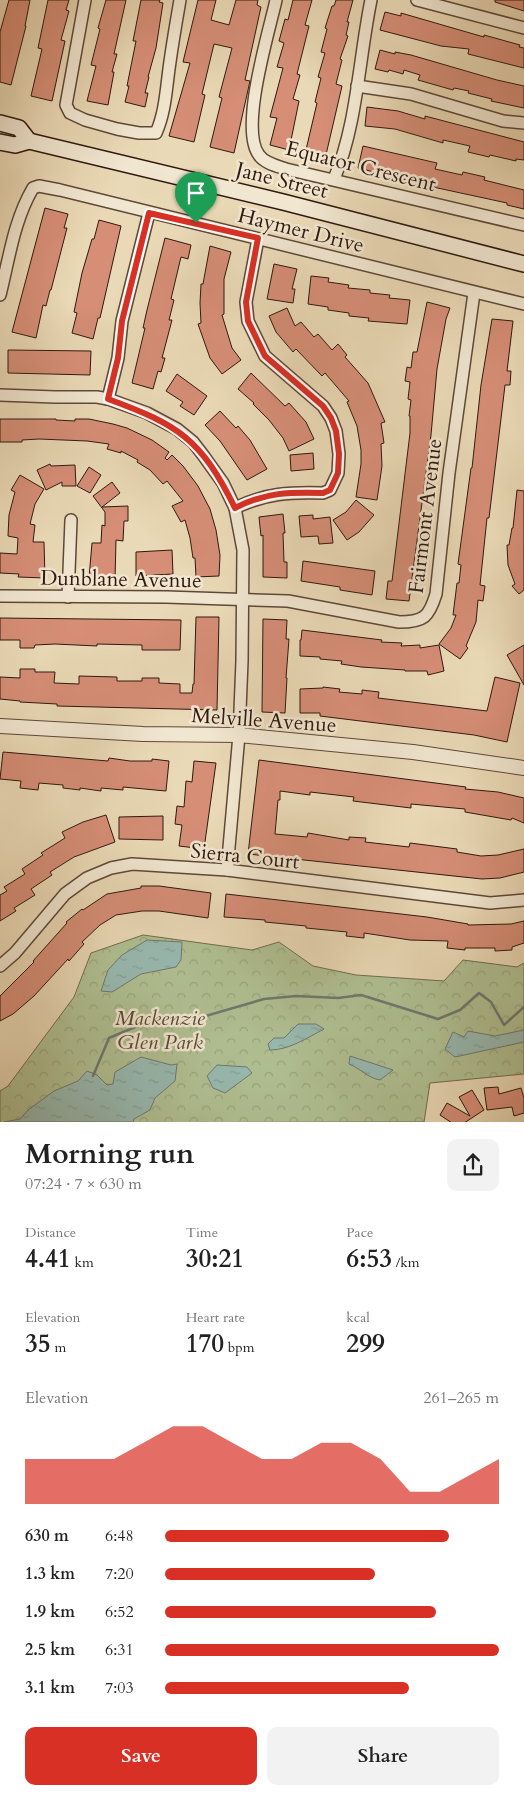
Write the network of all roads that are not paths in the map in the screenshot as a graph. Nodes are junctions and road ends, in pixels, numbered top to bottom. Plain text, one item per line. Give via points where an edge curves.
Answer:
1 (85, 0) edge
2 (180, 0) edge
3 (276, 0) edge
4 (371, 0) edge
5 (418, 0) edge
6 (524, 28) edge
7 (357, 86) junction
8 (0, 123) edge
9 (524, 123) edge
10 (29, 141) junction
11 (0, 142) edge
12 (334, 179) junction
13 (149, 213) junction
14 (524, 225) edge
15 (258, 238) junction
16 (524, 264) edge
17 (474, 293) junction
18 (0, 295) edge
19 (524, 304) edge
20 (0, 395) edge
21 (108, 399) junction
22 (235, 508) junction
23 (71, 520) dead end
24 (0, 596) edge
25 (68, 597) junction
26 (242, 600) junction
27 (0, 726) edge
28 (239, 735) junction
29 (524, 768) edge
30 (227, 870) junction
31 (524, 900) edge
32 (0, 966) edge

1 - 2 street via 66,105 70,113 86,120 140,133 156,133 160,123 166,102
3 - 12 street, Equator Crescent via 256,95 252,128 254,147 260,157 275,166
4 - 7 street
5 - 6 street
7 - 9 street via 411,94 504,121
7 - 12 street via 347,139
8 - 10 main road, Jane Street via 19,128
10 - 11 main road, Jane Street via 15,146
10 - 16 main road, Jane Street
12 - 14 street, Equator Crescent
13 - 15 street, Haymer Drive
13 - 18 street, Haymer Drive via 60,190 33,188 16,228
13 - 21 street via 122,321 118,358
15 - 17 street, Haymer Drive
15 - 22 street via 246,302 248,321 265,356 327,412 336,431 339,464 330,490 323,493 275,494 254,498
17 - 19 street, Haymer Drive
17 - 26 street, Fairmont Avenue via 436,594 430,611 414,622 399,622 288,601
20 - 21 street
21 - 22 street via 147,413 192,442 204,455
22 - 26 street via 243,550
23 - 25 street
24 - 25 street, Dunblane Avenue
25 - 26 street, Dunblane Avenue
26 - 28 street
27 - 28 street, Melville Avenue via 144,734
28 - 29 street, Melville Avenue via 413,752
28 - 30 street
30 - 31 street, Sierra Court via 490,904
30 - 32 street, Sierra Court via 132,864 87,878 65,894

